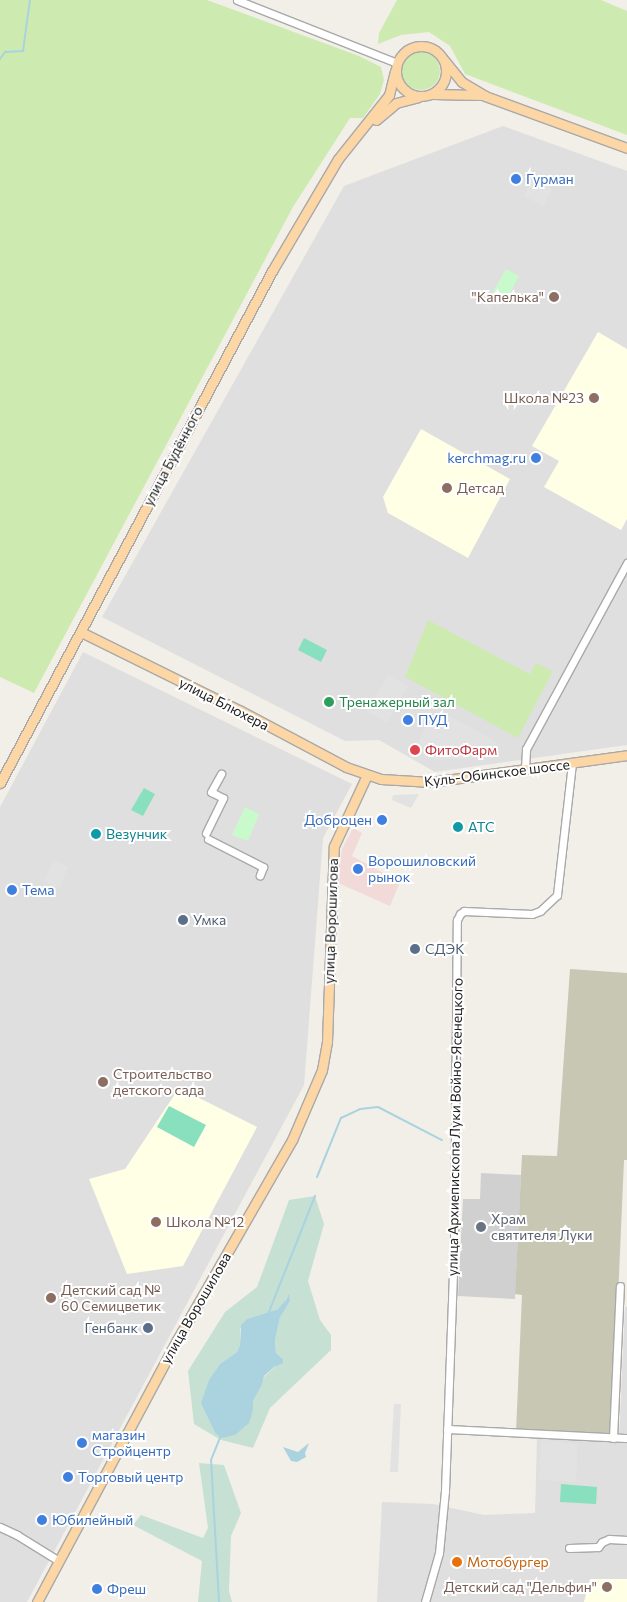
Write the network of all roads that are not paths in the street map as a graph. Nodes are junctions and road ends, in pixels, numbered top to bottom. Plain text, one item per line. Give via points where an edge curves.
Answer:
1 (237, 0) edge
2 (444, 60) junction
3 (396, 67) junction
4 (429, 94) junction
5 (485, 96) junction
6 (418, 97) junction
7 (357, 136) junction
8 (627, 148) edge
9 (627, 563) edge
10 (81, 632) junction
11 (627, 755) edge
12 (572, 763) junction
13 (525, 769) junction
14 (221, 774) dead end
15 (367, 775) junction
16 (0, 783) edge
17 (260, 875) dead end
18 (620, 1286) dead end
19 (447, 1429) junction
20 (613, 1438) junction
21 (627, 1438) edge
22 (0, 1527) edge
23 (627, 1540) edge
24 (569, 1548) dead end
25 (59, 1561) junction
26 (37, 1602) edge
27 (425, 1602) edge

1 - 3 street
2 - 3 main road via 438,52 420,45 402,54
2 - 4 main road via 447,71 444,82
2 - 5 main road via 462,82
3 - 6 main road via 401,87
3 - 7 main road via 389,95
4 - 5 main road
4 - 6 main road
5 - 8 main road
6 - 7 main road via 396,103
7 - 10 main road, улица Будённого via 338,159 272,271
9 - 13 street via 526,749
10 - 15 main road, улица Блюхера
10 - 16 main road, улица Будённого
11 - 12 main road, Куль-Обинское шоссе
12 - 13 main road, Куль-Обинское шоссе
12 - 19 street, улица Архиепископа Луки Войно-Ясенецкого via 557,895 532,914 464,911 457,920 454,1238
13 - 15 main road, Куль-Обинское шоссе via 431,782 394,781
14 - 17 street via 211,792 223,798 207,836 263,867
15 - 25 main road, улица Ворошилова via 334,846 327,1042 322,1070 292,1140 176,1340
18 - 20 street
19 - 20 street
19 - 27 street via 446,1491 439,1553
20 - 21 street
22 - 25 street
23 - 24 street via 609,1539 598,1547
25 - 26 main road, улица Ворошилова

